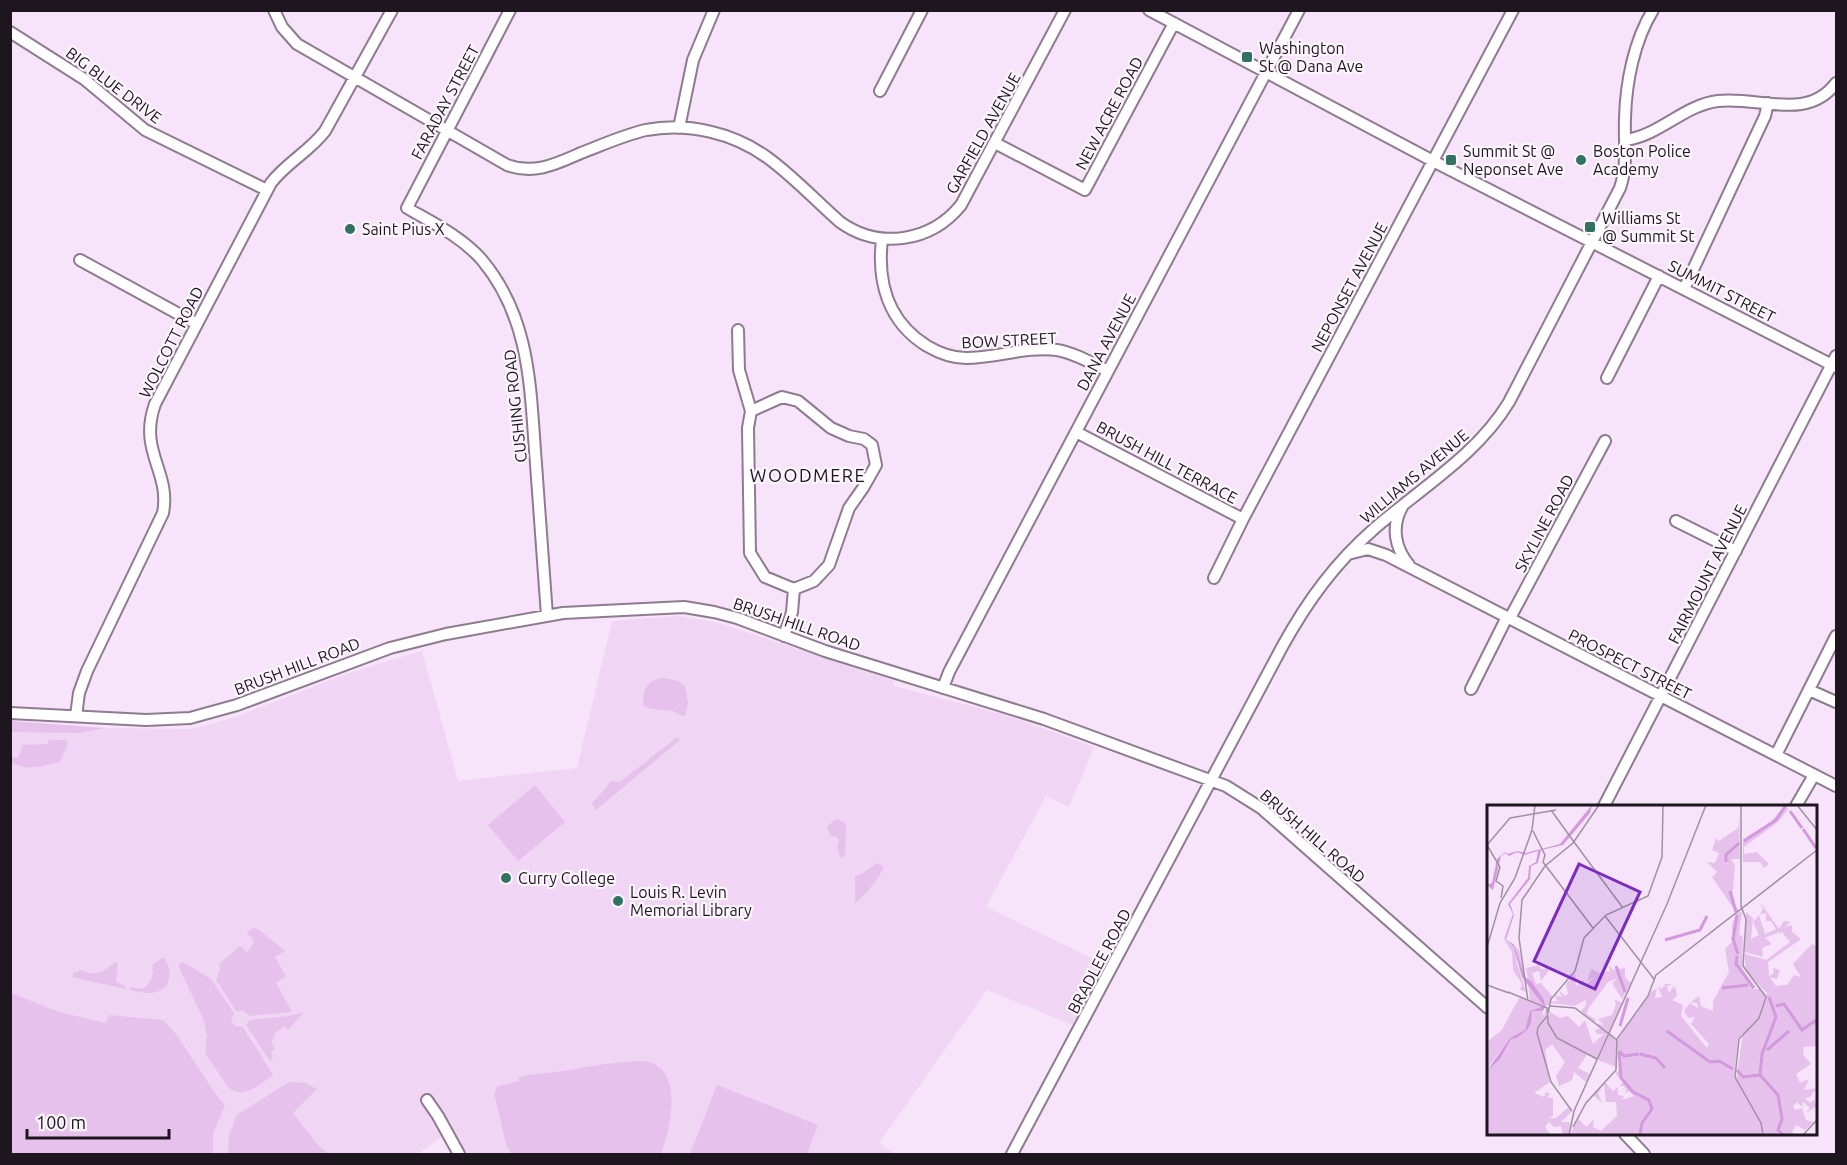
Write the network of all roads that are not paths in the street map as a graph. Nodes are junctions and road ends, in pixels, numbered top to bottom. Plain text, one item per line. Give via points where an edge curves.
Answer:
1 (274, 10) edge
2 (392, 10) edge
3 (510, 10) edge
4 (714, 10) edge
5 (922, 10) edge
6 (1065, 10) edge
7 (1149, 10) edge
8 (1299, 10) edge
9 (1513, 10) edge
10 (1653, 10) edge
11 (1174, 23) junction
12 (10, 32) edge
13 (1266, 72) junction
14 (356, 78) junction
15 (1836, 83) edge
16 (880, 91) dead end
17 (1768, 103) junction
18 (679, 128) junction
19 (446, 130) junction
20 (1625, 140) junction
21 (995, 143) junction
22 (1433, 161) junction
23 (267, 190) junction
24 (407, 208) joint
25 (882, 239) junction
26 (1592, 242) junction
27 (80, 260) dead end
28 (1659, 276) junction
29 (1684, 289) junction
30 (197, 324) junction
31 (738, 330) dead end
32 (1835, 362) edge
33 (1108, 371) junction
34 (1607, 378) dead end
35 (751, 411) junction
36 (1076, 432) junction
37 (1605, 441) dead end
38 (1404, 503) junction
39 (1243, 519) junction
40 (1676, 521) dead end
41 (1736, 551) junction
42 (1347, 555) junction
43 (1411, 568) junction
44 (1214, 578) dead end
45 (794, 589) junction
46 (548, 615) junction
47 (1508, 618) junction
48 (784, 636) junction
49 (1836, 636) edge
50 (943, 688) junction
51 (1471, 689) dead end
52 (1809, 690) junction
53 (1661, 696) junction
54 (1836, 702) edge
55 (10, 714) edge
56 (76, 716) junction
57 (1776, 756) junction
58 (1814, 775) junction
59 (1212, 781) junction
60 (1836, 786) edge
61 (1605, 805) edge
62 (1797, 805) edge
63 (1487, 1003) edge
64 (427, 1100) dead end
65 (1632, 1136) edge
66 (459, 1155) edge
67 (1012, 1155) edge
68 (1644, 1155) edge

1 - 14 street, GARFIELD AVENUE via 285,32 297,44
2 - 14 street, WOLCOTT ROAD
3 - 19 street, FARADAY STREET
4 - 18 street via 693,60
5 - 16 street
6 - 21 street, GARFIELD AVENUE
7 - 11 street, SUMMIT STREET
8 - 13 street, DANA AVENUE
9 - 22 street, NEPONSET AVENUE
10 - 20 street, WILLIAMS AVENUE via 1634,57 1625,110
11 - 13 street, SUMMIT STREET
11 - 21 street, NEW ACRE ROAD via 1085,190
12 - 23 street, BIG BLUE DRIVE via 84,79 145,130
13 - 22 street, SUMMIT STREET
13 - 33 street, DANA AVENUE
14 - 19 street, GARFIELD AVENUE
14 - 23 street, WOLCOTT ROAD via 326,131 281,171
15 - 17 street via 1827,94 1810,103
17 - 20 street via 1714,101
17 - 29 street via 1766,116
18 - 19 street, GARFIELD AVENUE via 636,133 534,170 507,165
18 - 25 street, GARFIELD AVENUE via 714,132 756,150 847,226
19 - 24 street, FARADAY STREET
20 - 26 street, WILLIAMS AVENUE via 1622,181
21 - 25 street, GARFIELD AVENUE via 966,198 950,217 914,237
22 - 26 street, SUMMIT STREET
22 - 39 street, NEPONSET AVENUE
23 - 30 street, WOLCOTT ROAD
24 - 46 street, CUSHING ROAD via 475,252 496,279 519,327 528,366
25 - 33 street, BOW STREET via 881,276 887,301 904,328 930,348 966,358 1055,350
26 - 28 street, SUMMIT STREET
26 - 38 street, WILLIAMS AVENUE via 1500,416 1469,451
27 - 30 street
28 - 29 street, SUMMIT STREET
28 - 34 street
29 - 32 street, SUMMIT STREET
30 - 56 street, WOLCOTT ROAD via 151,418 151,450 165,492 161,520 87,671
31 - 35 street via 739,370
32 - 41 street, FAIRMOUNT AVENUE
33 - 36 street, DANA AVENUE
35 - 45 street via 750,554 765,577
35 - 45 street via 782,397 798,401 831,428 872,445 876,465 846,513 829,565 814,581
36 - 39 street, BRUSH HILL TERRACE
36 - 50 street, DANA AVENUE
37 - 47 street, SKYLINE ROAD
38 - 42 street, WILLIAMS AVENUE
38 - 43 street via 1395,533 1400,552
39 - 44 street, NEPONSET AVENUE
40 - 41 street
41 - 53 street, FAIRMOUNT AVENUE
42 - 43 street, PROSPECT STREET via 1374,550
42 - 59 street, WILLIAMS AVENUE via 1323,581 1300,616
43 - 47 street, PROSPECT STREET
45 - 48 street
46 - 48 street, BRUSH HILL ROAD via 684,607 726,615
46 - 56 street, BRUSH HILL ROAD via 390,648 198,717 146,720
47 - 51 street, SKYLINE ROAD
47 - 53 street, PROSPECT STREET
48 - 50 street, BRUSH HILL ROAD
49 - 52 street
50 - 59 street, BRUSH HILL ROAD via 1044,719
52 - 54 street
52 - 57 street
53 - 57 street, PROSPECT STREET
53 - 61 street, FAIRMOUNT AVENUE
55 - 56 street, BRUSH HILL ROAD
57 - 58 street, PROSPECT STREET
58 - 60 street, PROSPECT STREET
58 - 62 street
59 - 63 street, BRUSH HILL ROAD via 1260,808
59 - 67 street, BRADLEE ROAD
64 - 66 street
65 - 68 street

